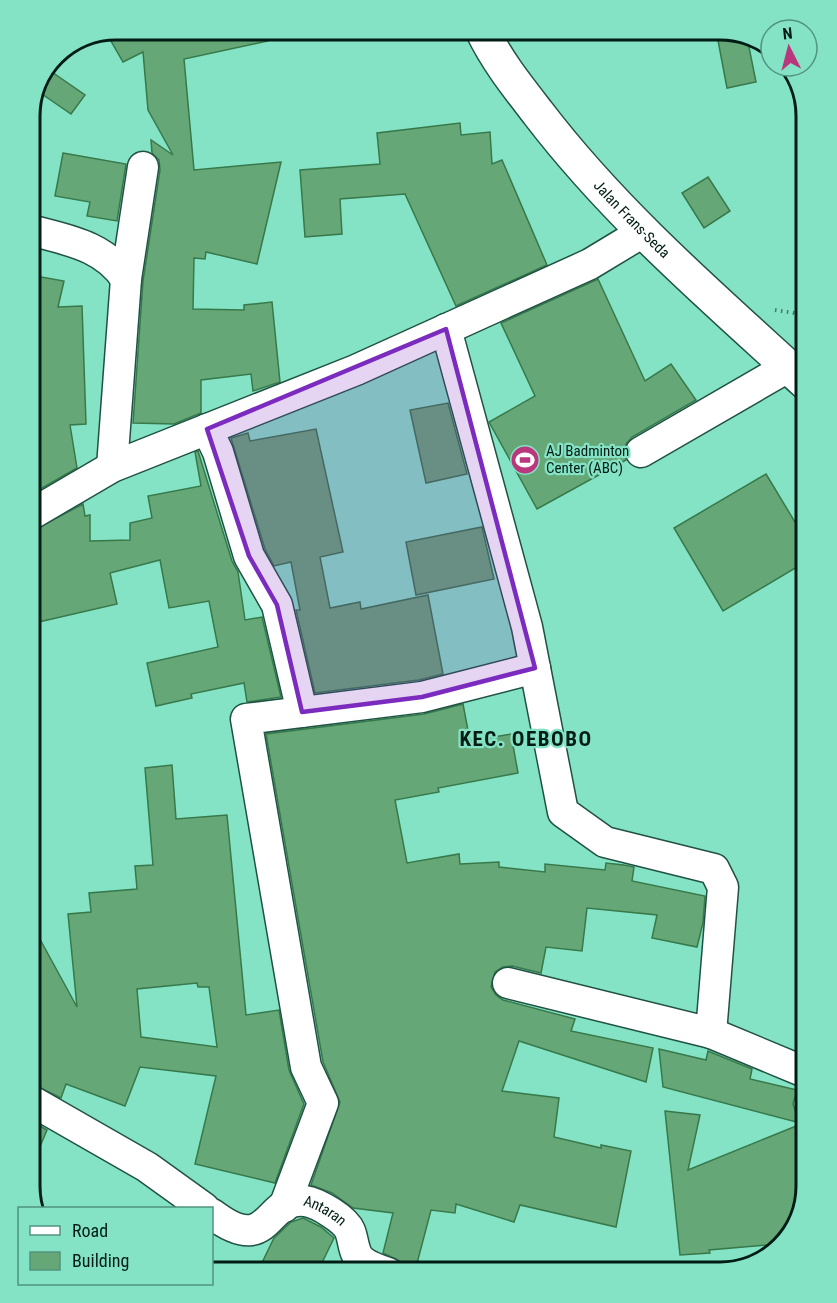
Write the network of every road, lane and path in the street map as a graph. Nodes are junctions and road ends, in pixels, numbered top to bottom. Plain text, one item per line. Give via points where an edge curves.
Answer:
1 (487, 41) edge
2 (143, 167) dead end
3 (643, 232) junction
4 (41, 233) edge
5 (126, 279) junction
6 (446, 329) junction
7 (796, 374) edge
8 (796, 377) edge
9 (207, 429) junction
10 (641, 452) dead end
11 (112, 467) junction
12 (41, 509) edge
13 (535, 668) junction
14 (302, 712) junction
15 (508, 983) dead end
16 (711, 1033) junction
17 (796, 1068) edge
18 (40, 1106) edge
19 (201, 1207) edge
20 (284, 1207) junction
21 (213, 1215) edge
22 (365, 1262) edge

1 - 3 main road, Jalan Frans-Seda via 573,159
2 - 5 street
3 - 6 street via 590,264
3 - 7 main road, Jalan Frans-Seda
4 - 5 street via 93,248 118,267
5 - 11 street
6 - 9 street via 356,370
6 - 13 street
8 - 10 street
9 - 11 street
9 - 14 street via 218,452 249,556 278,605
11 - 12 street
13 - 14 street via 422,697
13 - 16 street via 563,812 605,842 714,868 723,887
14 - 20 street via 246,719 306,1067 322,1103
15 - 16 street
16 - 17 street
18 - 19 street via 147,1167
20 - 21 street, Antaran via 251,1231 226,1225
20 - 22 street, Antaran via 303,1201 342,1220 350,1230 354,1249

